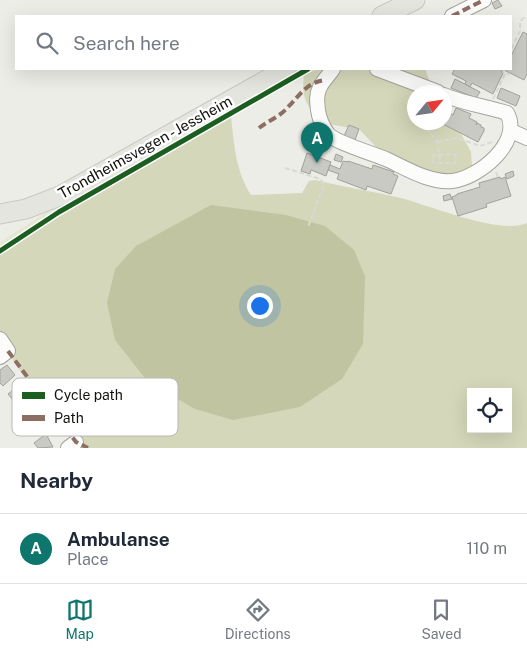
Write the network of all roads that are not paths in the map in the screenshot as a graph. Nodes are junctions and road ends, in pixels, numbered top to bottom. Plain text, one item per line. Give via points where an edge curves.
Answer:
1 (414, 0) edge
2 (484, 0) edge
3 (384, 15) edge
4 (454, 15) edge
5 (284, 70) edge
6 (332, 70) edge
7 (380, 70) edge
8 (419, 85) edge
9 (452, 99) edge
10 (511, 131) junction
11 (527, 138) edge
12 (0, 214) edge
13 (0, 339) edge
14 (0, 357) edge

1 - 3 main road
2 - 4 street
5 - 12 main road, Trondheimsvegen - Jessheim via 62,195 26,209
6 - 10 street via 317,96 319,115 329,136 428,178 453,181 478,171 505,145
7 - 8 street
9 - 10 street via 507,113
10 - 11 street
13 - 14 street via 8,351

